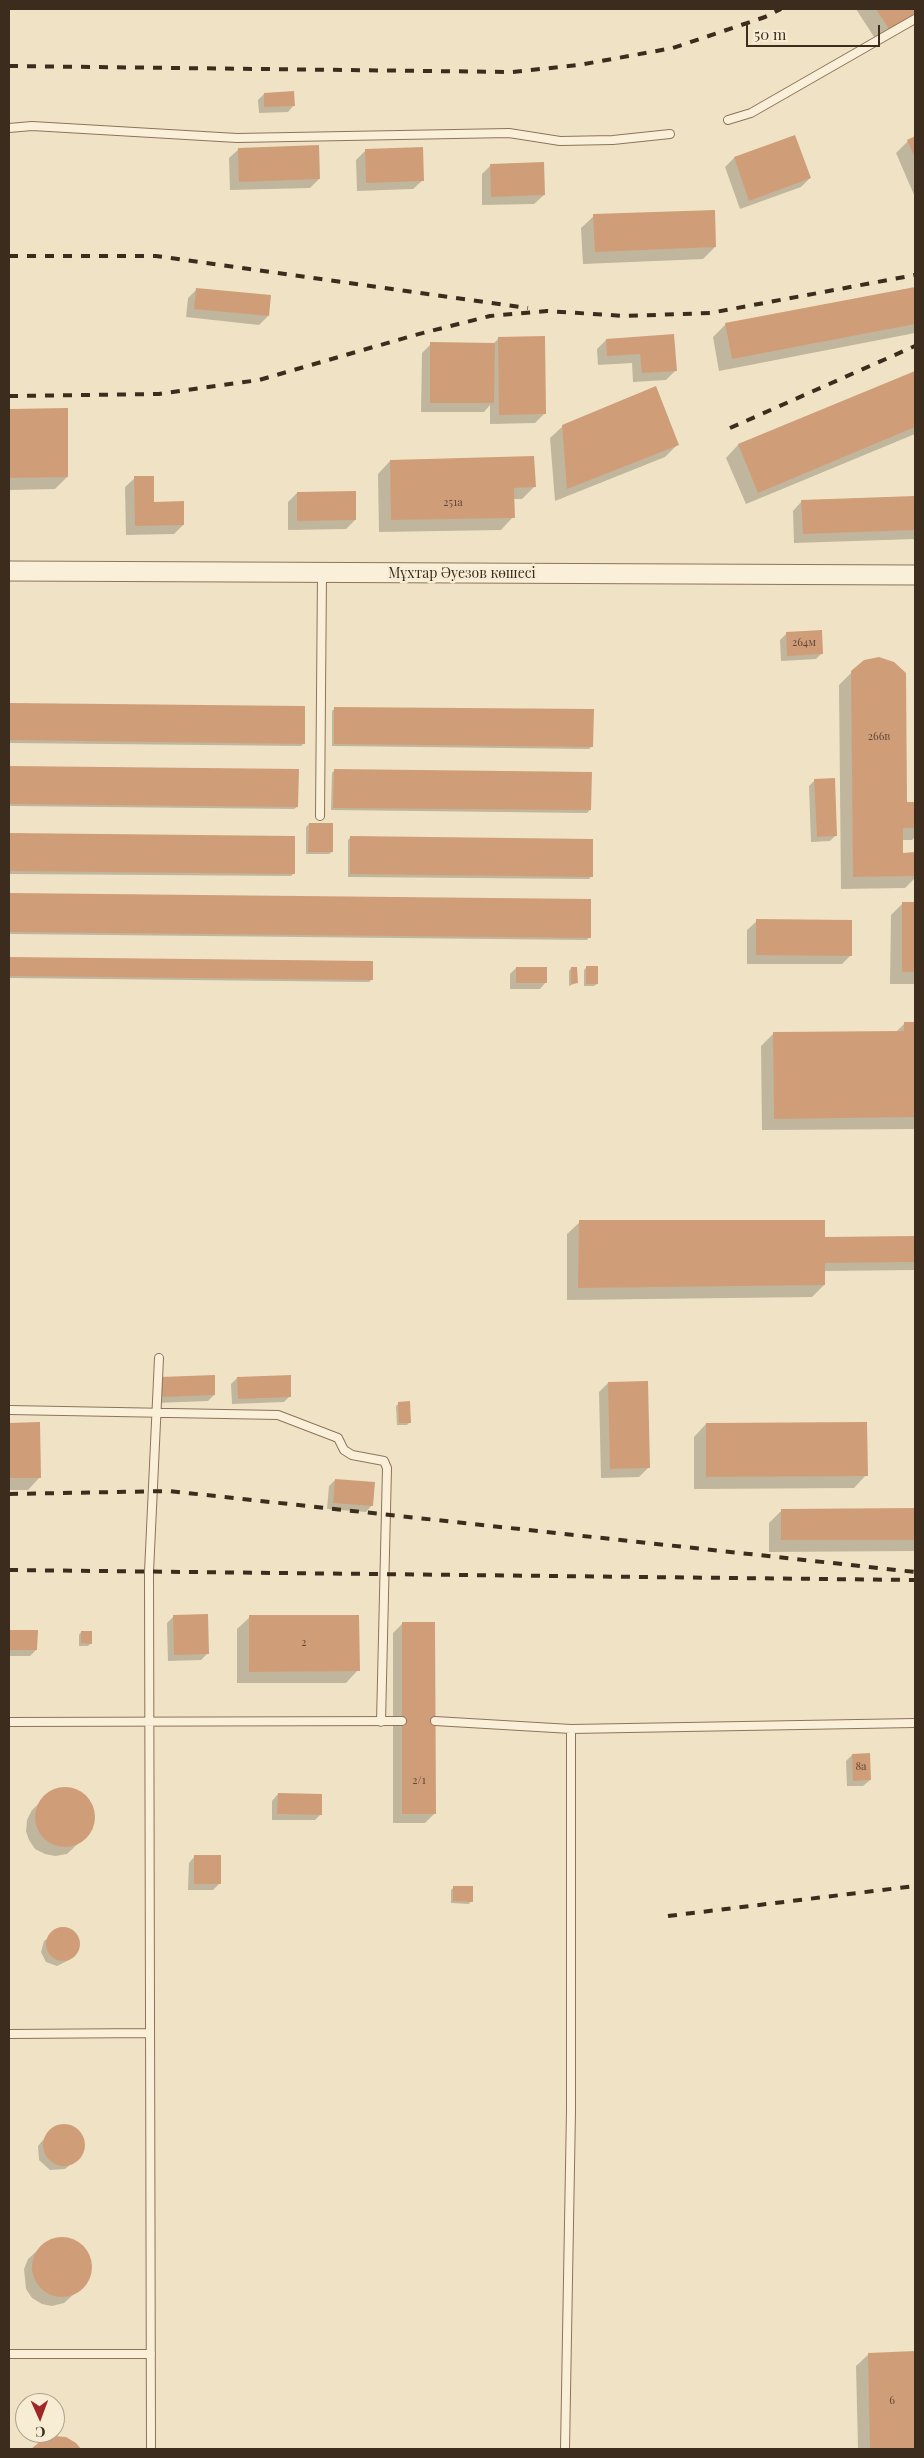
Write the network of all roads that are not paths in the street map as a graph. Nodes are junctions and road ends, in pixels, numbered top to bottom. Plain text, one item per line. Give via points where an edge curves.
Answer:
1 (915, 20) edge
2 (728, 120) dead end
3 (9, 128) edge
4 (670, 134) dead end
5 (9, 571) edge
6 (322, 573) junction
7 (915, 575) edge
8 (320, 816) dead end
9 (159, 1358) dead end
10 (9, 1410) edge
11 (157, 1412) junction
12 (402, 1721) dead end
13 (435, 1721) dead end
14 (9, 1722) edge
15 (150, 1722) junction
16 (381, 1722) junction
17 (915, 1723) edge
18 (572, 1729) junction
19 (150, 2033) junction
20 (9, 2034) edge
21 (9, 2354) edge
22 (151, 2354) junction
23 (151, 2449) edge
24 (565, 2449) edge

1 - 2 lane via 751,113
3 - 4 lane via 32,126 237,138 509,133 560,141
5 - 6 street, Мұхтар Әуезов көшесі
6 - 7 street, Мұхтар Әуезов көшесі
6 - 8 lane
9 - 11 lane
10 - 11 lane
11 - 15 lane via 149,1572
11 - 16 lane via 278,1415 338,1438 344,1450 352,1455 384,1462 387,1468
12 - 16 lane
13 - 18 lane
14 - 15 lane
15 - 16 lane
15 - 19 lane
17 - 18 lane
18 - 24 lane via 571,2110
19 - 20 lane
19 - 22 lane
21 - 22 lane
22 - 23 lane

